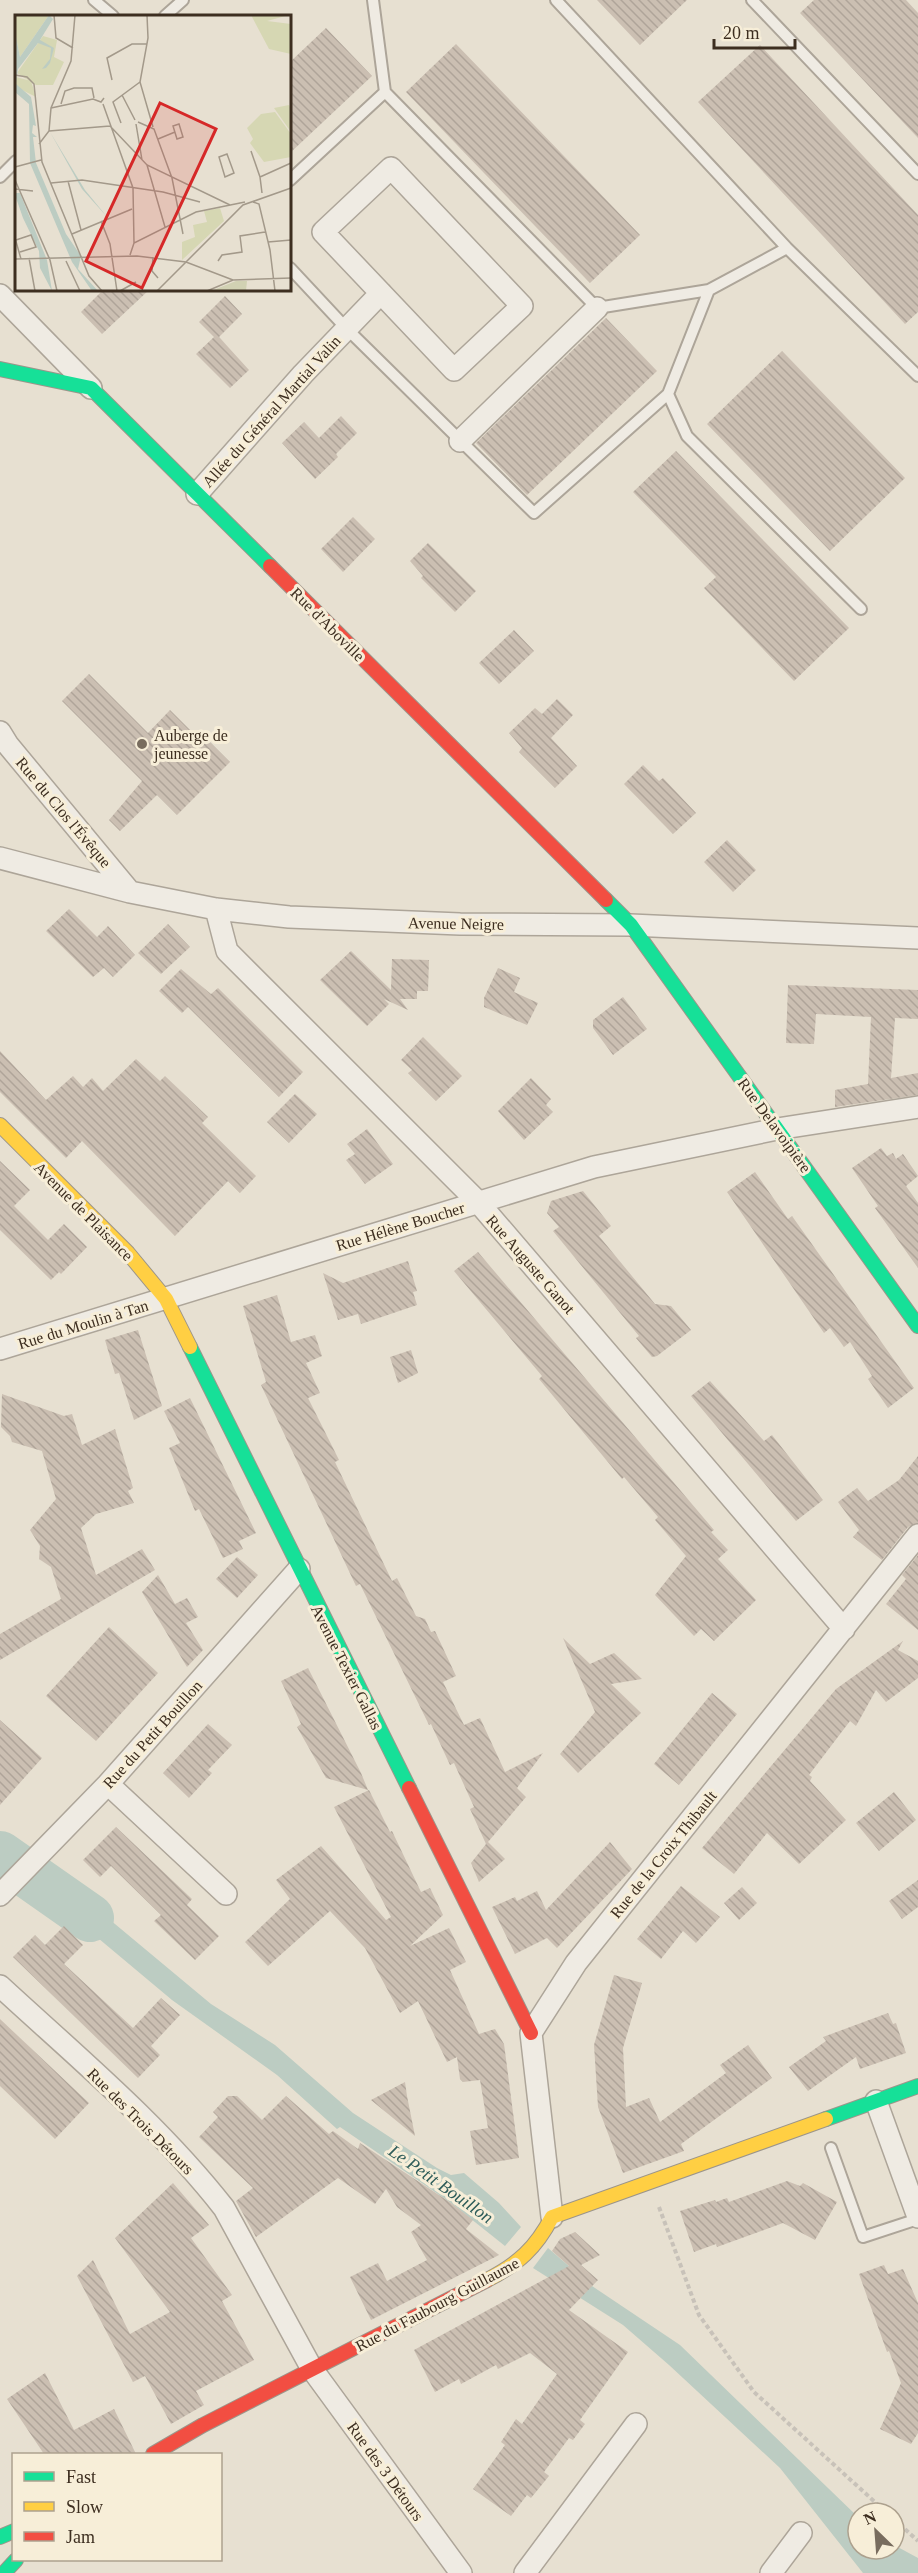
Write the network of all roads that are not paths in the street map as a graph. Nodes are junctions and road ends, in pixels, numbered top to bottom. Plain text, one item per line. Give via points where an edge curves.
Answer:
1 (94, 0) edge
2 (183, 0) edge
3 (374, 0) edge
4 (556, 0) edge
5 (752, 0) edge
6 (112, 15) edge
7 (166, 15) edge
8 (385, 92) junction
9 (15, 162) edge
10 (918, 174) edge
11 (0, 177) edge
12 (291, 179) edge
13 (787, 248) junction
14 (291, 269) edge
15 (709, 290) junction
16 (381, 293) junction
17 (0, 295) edge
18 (597, 308) junction
19 (346, 328) junction
20 (0, 369) edge
21 (918, 376) edge
22 (91, 388) junction
23 (668, 394) junction
24 (460, 441) junction
25 (197, 494) junction
26 (861, 609) dead end
27 (0, 732) edge
28 (0, 858) edge
29 (130, 892) junction
30 (216, 909) junction
31 (631, 925) junction
32 (918, 938) edge
33 (918, 1107) edge
34 (0, 1125) edge
35 (777, 1129) junction
36 (478, 1202) junction
37 (166, 1299) junction
38 (918, 1326) edge
39 (0, 1349) edge
40 (918, 1535) edge
41 (299, 1569) junction
42 (844, 1629) junction
43 (108, 1784) junction
44 (4, 1890) edge
45 (226, 1894) dead end
46 (0, 1986) edge
47 (531, 2033) junction
48 (918, 2086) edge
49 (876, 2101) junction
50 (831, 2148) dead end
51 (552, 2217) junction
52 (918, 2218) edge
53 (312, 2369) junction
54 (636, 2424) dead end
55 (155, 2453) edge
56 (801, 2533) dead end
57 (14, 2561) edge
58 (4, 2573) edge
59 (461, 2573) edge
60 (525, 2573) edge
61 (771, 2573) edge

1 - 6 lane
2 - 7 lane
3 - 8 lane
4 - 13 lane
5 - 10 lane
8 - 12 lane
8 - 18 lane
9 - 11 lane
13 - 15 lane
13 - 21 lane
14 - 19 lane
15 - 18 lane
15 - 23 lane
16 - 16 street via 323,232 391,168 522,306 454,370
16 - 19 street, Allée du Général Martial Valin
17 - 22 street
18 - 24 street
19 - 24 lane
19 - 25 street, Allée du Général Martial Valin
20 - 22 street
22 - 25 street, Rue d'Aboville
23 - 24 lane via 534,513
23 - 26 lane via 687,436
25 - 31 street, Rue d'Aboville
27 - 29 street, Rue du Clos l'Évêque
28 - 29 street, Avenue Neigre
29 - 30 street, Avenue Neigre
30 - 31 street, Avenue Neigre via 289,917
30 - 36 street, Rue Auguste Ganot via 227,951
31 - 32 street, Avenue Neigre
31 - 35 street, Rue Delavoipière
33 - 35 street, Rue Hélène Boucher
34 - 37 street, Avenue de Plaisance via 128,1253
35 - 36 street, Rue Hélène Boucher via 594,1167
35 - 38 street, Rue Delavoipière
36 - 37 street, Rue Hélène Boucher
36 - 42 street, Rue Auguste Ganot
37 - 39 street, Rue du Moulin à Tan
37 - 41 street, Avenue Texier Gallas
40 - 42 street, Rue de la Croix Thibault
41 - 43 street, Rue du Petit Bouillon
41 - 47 street, Avenue Texier Gallas
42 - 47 street, Rue de la Croix Thibault via 576,1963
43 - 44 street, Rue du Petit Bouillon
43 - 45 street
46 - 53 street, Rue des Trois Détours via 177,2151 224,2208
47 - 51 street
48 - 49 street
49 - 51 street
49 - 52 street
50 - 52 lane via 863,2237
51 - 53 street, Rue du Faubourg Guillaume via 541,2238 513,2267
53 - 55 street, Rue du Faubourg Guillaume
53 - 59 street, Rue des 3 Détours
54 - 60 street
56 - 61 street
57 - 58 street

